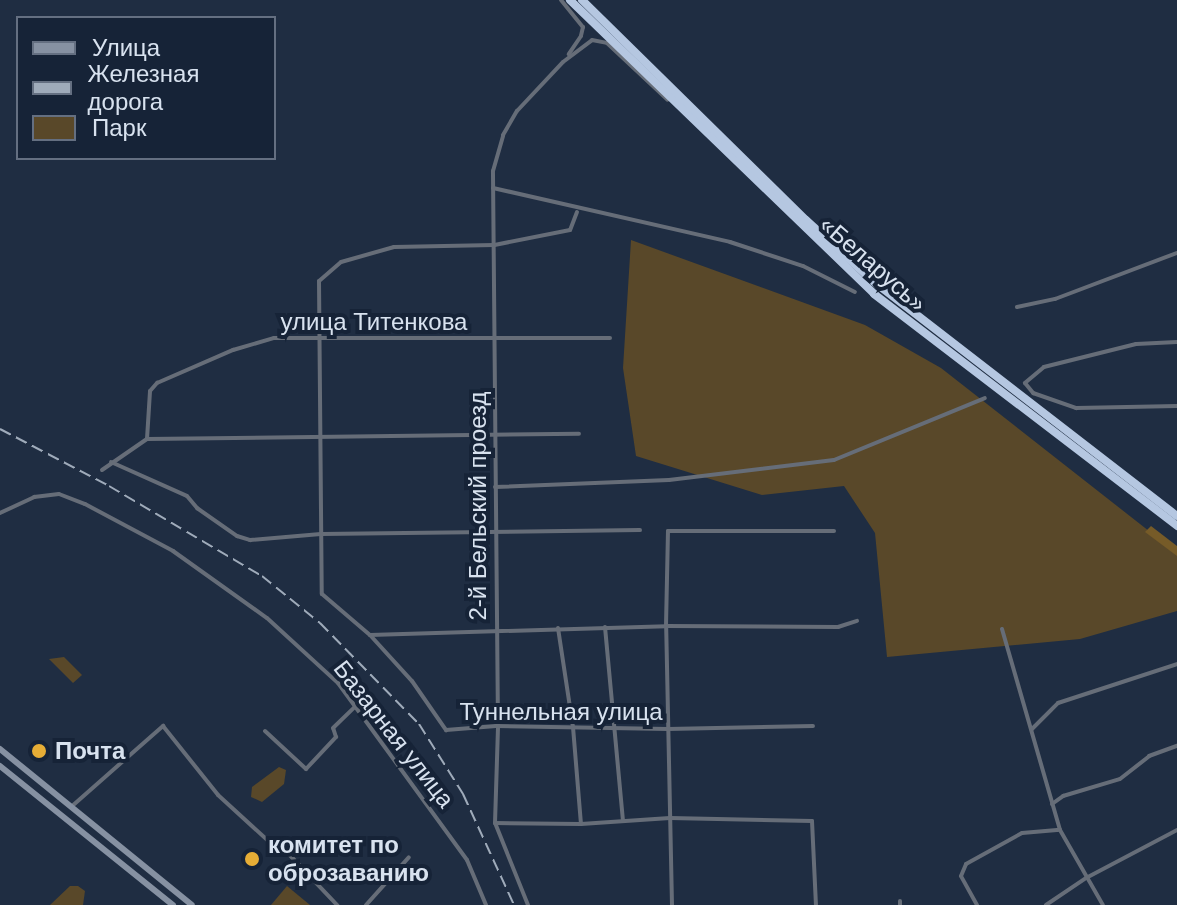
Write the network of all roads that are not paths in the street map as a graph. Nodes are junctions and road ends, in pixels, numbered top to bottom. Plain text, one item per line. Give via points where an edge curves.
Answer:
1 (561, 0) edge
2 (570, 0) edge
3 (582, 0) edge
4 (563, 62) junction
5 (709, 137) junction
6 (493, 188) junction
7 (577, 212) dead end
8 (494, 245) junction
9 (1177, 253) edge
10 (855, 292) dead end
11 (1017, 307) dead end
12 (610, 338) dead end
13 (494, 340) junction
14 (319, 341) junction
15 (1177, 342) edge
16 (985, 398) dead end
17 (1177, 406) edge
18 (495, 433) junction
19 (579, 434) dead end
20 (320, 437) junction
21 (147, 439) junction
22 (111, 462) junction
23 (102, 470) dead end
24 (495, 487) junction
25 (0, 513) edge
26 (1177, 516) edge
27 (1177, 526) edge
28 (640, 530) dead end
29 (496, 531) junction
30 (834, 531) dead end
31 (321, 534) junction
32 (857, 621) dead end
33 (666, 626) junction
34 (605, 627) junction
35 (558, 628) junction
36 (1002, 629) dead end
37 (497, 630) junction
38 (370, 635) junction
39 (1177, 664) edge
40 (355, 707) junction
41 (498, 726) junction
42 (813, 726) dead end
43 (573, 727) junction
44 (615, 728) junction
45 (668, 729) junction
46 (1031, 730) junction
47 (265, 731) dead end
48 (1177, 746) edge
49 (0, 749) edge
50 (0, 766) edge
51 (1052, 804) junction
52 (71, 807) junction
53 (670, 818) junction
54 (623, 821) junction
55 (495, 823) junction
56 (581, 824) junction
57 (1060, 830) junction
58 (1177, 830) edge
59 (409, 857) dead end
60 (1086, 878) junction
61 (173, 905) edge
62 (192, 905) edge
63 (337, 905) edge
64 (366, 905) edge
65 (486, 905) edge
66 (528, 905) edge
67 (672, 905) edge
68 (816, 905) edge
69 (977, 905) edge
70 (1046, 905) edge
71 (1103, 905) edge

1 - 4 street via 583,27
2 - 5 highway, «Беларусь»
3 - 26 highway, «Беларусь» via 866,274
4 - 5 street via 588,42 603,40
4 - 6 street, 2-й Бельский проезд via 511,119 497,153
5 - 27 highway, «Беларусь» via 874,294
6 - 8 street, 2-й Бельский проезд
6 - 10 street via 730,242 803,266
7 - 8 street via 570,230
8 - 13 street, 2-й Бельский проезд
8 - 14 street via 394,247 341,262 319,281
9 - 11 street via 1055,299
12 - 13 street, улица Титенкова
13 - 14 street, улица Титенкова
13 - 18 street, 2-й Бельский проезд
14 - 20 street
14 - 21 street, улица Титенкова via 274,338 157,383 150,391
15 - 17 street via 1136,344 1044,367 1025,383 1033,393 1076,408
16 - 24 street via 834,460 669,480
18 - 19 street
18 - 20 street
18 - 24 street, 2-й Бельский проезд
20 - 21 street
20 - 31 street
21 - 22 street
22 - 23 street
22 - 31 street via 187,496 237,536 250,540
24 - 29 street, 2-й Бельский проезд
25 - 40 street, Базарная улица via 34,497 59,494 173,551 267,618 338,683
28 - 29 street
29 - 31 street
29 - 37 street, 2-й Бельский проезд
30 - 33 street via 668,531
31 - 38 street, Туннельная улица via 322,594
32 - 33 street via 838,627
33 - 34 street
33 - 45 street
34 - 35 street
34 - 44 street
35 - 37 street
35 - 43 street
36 - 46 street
37 - 38 street
37 - 41 street, 2-й Бельский проезд
38 - 41 street, Туннельная улица via 412,681 446,730
39 - 46 street via 1058,703
40 - 47 street via 333,728 336,737 306,769
40 - 65 street, Базарная улица via 467,860
41 - 43 street, Туннельная улица
41 - 55 street, 2-й Бельский проезд
42 - 45 street, Туннельная улица
43 - 44 street, Туннельная улица
43 - 56 street
44 - 45 street, Туннельная улица
44 - 54 street
45 - 53 street
46 - 51 street
48 - 51 street via 1149,756 1120,779
49 - 52 main road
50 - 61 main road
51 - 57 street
52 - 62 main road
52 - 63 street via 163,726 218,795 276,848 283,848
53 - 54 street
53 - 67 street
53 - 68 street via 812,821
54 - 56 street
55 - 56 street
55 - 66 street
57 - 60 street
57 - 69 street via 1022,833 966,864 961,876
58 - 60 street
59 - 64 street
60 - 70 street
60 - 71 street

